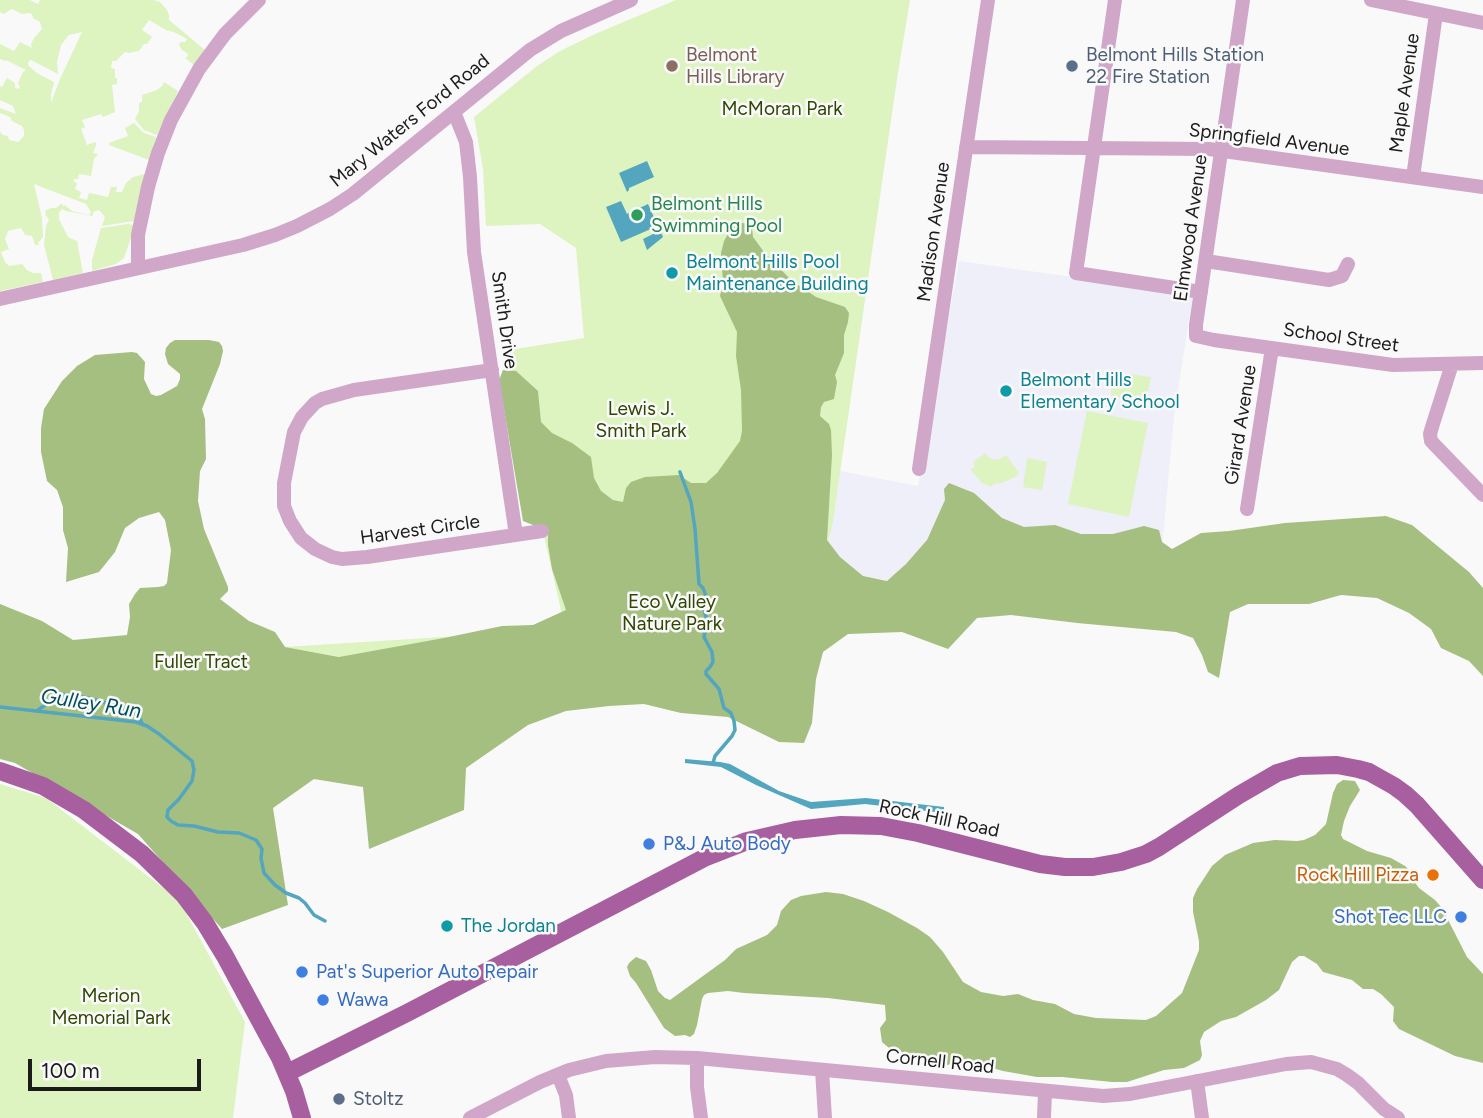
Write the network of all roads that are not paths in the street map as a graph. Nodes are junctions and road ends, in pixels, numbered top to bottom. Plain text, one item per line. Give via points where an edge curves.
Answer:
1 (258, 0) edge
2 (631, 0) edge
3 (988, 0) edge
4 (1115, 0) edge
5 (1243, 0) edge
6 (1371, 0) edge
7 (1436, 14) junction
8 (1483, 23) edge
9 (454, 112) junction
10 (966, 146) junction
11 (1094, 147) junction
12 (1222, 150) junction
13 (1413, 177) junction
14 (1483, 187) edge
15 (1206, 261) junction
16 (1348, 264) dead end
17 (138, 268) junction
18 (1201, 292) junction
19 (0, 299) edge
20 (1196, 336) joint
21 (1272, 348) junction
22 (1483, 363) edge
23 (1452, 364) junction
24 (492, 370) junction
25 (919, 469) dead end
26 (1483, 495) edge
27 (1247, 509) dead end
28 (542, 531) dead end
29 (516, 535) junction
30 (0, 771) edge
31 (1483, 880) edge
32 (697, 1058) junction
33 (822, 1070) junction
34 (287, 1073) junction
35 (558, 1074) junction
36 (1197, 1082) junction
37 (1045, 1092) junction
38 (302, 1118) edge
39 (470, 1118) edge
40 (569, 1118) edge
41 (701, 1118) edge
42 (825, 1118) edge
43 (1044, 1118) edge
44 (1202, 1118) edge
45 (1397, 1118) edge

1 - 17 street via 217,44 175,112 148,187 138,234
2 - 9 street, Mary Waters Ford Road via 544,41
3 - 10 street, Madison Avenue
4 - 11 street
5 - 12 street, Elmwood Avenue
6 - 7 street
7 - 8 street
7 - 13 street, Maple Avenue
9 - 17 street, Mary Waters Ford Road via 353,194 309,220 258,241
9 - 24 street, Smith Drive via 466,142 474,252
10 - 11 street, Springfield Avenue
10 - 25 street, Madison Avenue
11 - 12 street, Springfield Avenue
11 - 18 street via 1076,273
12 - 13 street, Springfield Avenue
12 - 15 street, Elmwood Avenue
13 - 14 street, Springfield Avenue
15 - 16 street via 1329,280 1342,276
15 - 18 street, Elmwood Avenue
17 - 19 street, Mary Waters Ford Road
18 - 20 street, Elmwood Avenue
20 - 21 street, School Street
21 - 23 street, School Street via 1394,365
21 - 27 street, Girard Avenue
22 - 23 street, School Street
23 - 26 street via 1431,441
24 - 29 street, Smith Drive
24 - 29 street, Harvest Circle via 354,390 315,403 294,432 284,506 301,538 316,550 342,559
28 - 29 street, Harvest Circle
30 - 34 main road via 31,780 70,801 172,882 215,939
31 - 34 main road, Rock Hill Road via 1405,794 1369,772 1337,765 1300,766 1277,773 1146,854 1093,867 1040,864 881,825 793,830 706,857
32 - 33 street, Cornell Road
32 - 35 street, Cornell Road via 622,1059
32 - 41 street
33 - 37 street, Cornell Road
33 - 42 street
34 - 38 main road
35 - 39 street, Cornell Road
35 - 40 street
36 - 37 street, Cornell Road via 1117,1096
36 - 44 street
36 - 45 street, Cornell Road via 1311,1062 1348,1075
37 - 43 street

